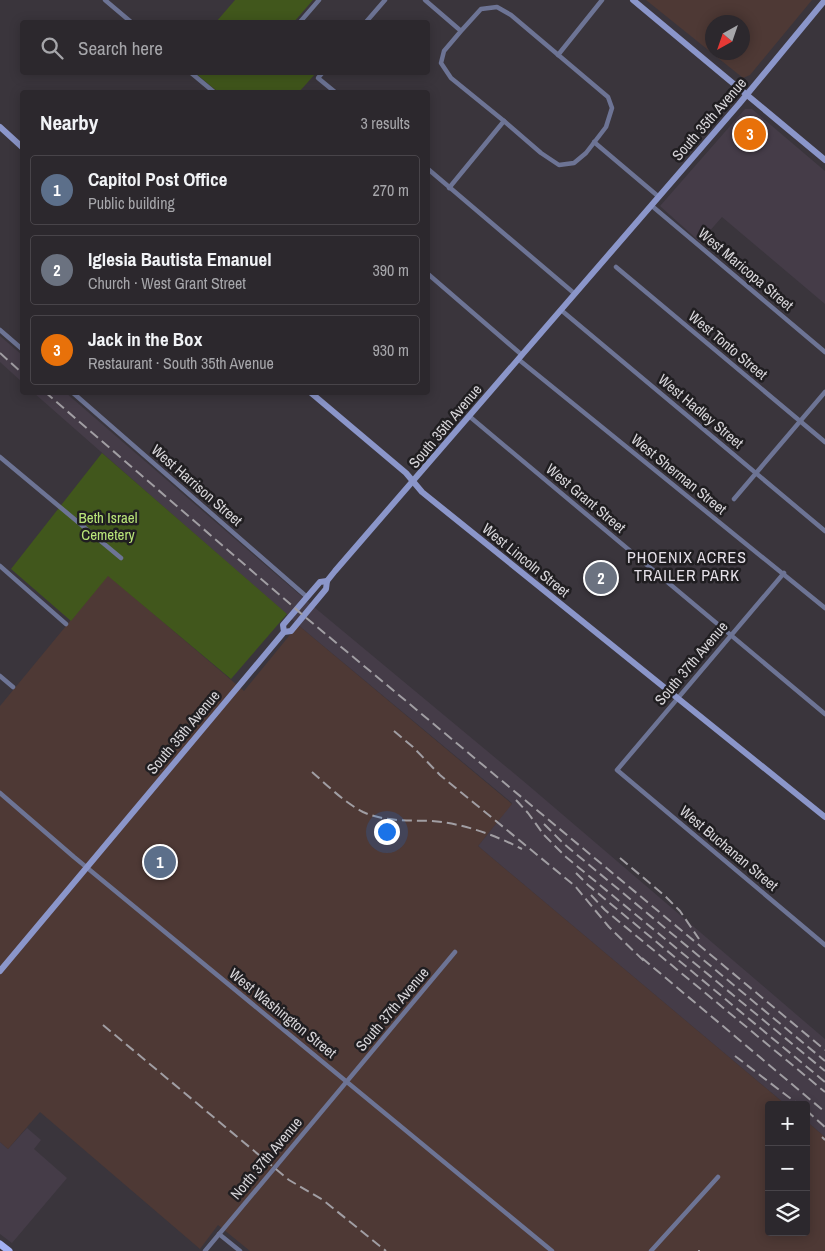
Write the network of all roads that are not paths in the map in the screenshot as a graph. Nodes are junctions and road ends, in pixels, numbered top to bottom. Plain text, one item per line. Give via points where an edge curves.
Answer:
1 (105, 0) edge
2 (320, 0) edge
3 (385, 0) edge
4 (425, 0) edge
5 (602, 0) edge
6 (633, 0) edge
7 (825, 0) edge
8 (129, 20) edge
9 (302, 20) edge
10 (368, 20) edge
11 (462, 31) junction
12 (558, 55) junction
13 (194, 75) edge
14 (320, 75) edge
15 (212, 90) edge
16 (333, 90) edge
17 (747, 95) junction
18 (504, 121) junction
19 (0, 127) edge
20 (594, 142) junction
21 (20, 145) edge
22 (825, 160) edge
23 (430, 172) edge
24 (450, 188) junction
25 (659, 197) junction
26 (652, 206) junction
27 (616, 267) dead end
28 (430, 276) edge
29 (575, 294) junction
30 (561, 310) junction
31 (0, 330) edge
32 (20, 348) edge
33 (825, 352) edge
34 (520, 357) junction
35 (825, 392) edge
36 (75, 395) edge
37 (314, 395) edge
38 (469, 416) junction
39 (800, 421) junction
40 (825, 442) edge
41 (0, 457) edge
42 (756, 473) junction
43 (414, 482) junction
44 (734, 498) dead end
45 (825, 531) edge
46 (121, 558) dead end
47 (0, 566) edge
48 (784, 573) junction
49 (327, 581) junction
50 (307, 597) junction
51 (825, 608) edge
52 (66, 624) dead end
53 (284, 632) junction
54 (731, 635) junction
55 (0, 676) edge
56 (13, 687) dead end
57 (678, 697) junction
58 (825, 714) edge
59 (617, 770) joint
60 (0, 793) edge
61 (825, 817) edge
62 (86, 867) junction
63 (825, 945) edge
64 (455, 952) dead end
65 (0, 971) edge
66 (347, 1082) junction
67 (718, 1177) dead end
68 (219, 1234) junction
69 (0, 1244) edge
70 (9, 1251) edge
71 (205, 1251) edge
72 (240, 1251) edge
73 (552, 1251) edge
74 (651, 1251) edge

1 - 8 street
2 - 9 street
3 - 10 street
4 - 11 street
5 - 12 street
6 - 17 main road
7 - 17 main road, South 35th Avenue
11 - 12 street via 481,9 497,7
11 - 18 street via 444,51 441,64 451,78
12 - 20 street via 608,97 612,108 606,127
13 - 15 street
14 - 16 street via 318,78
17 - 22 main road
17 - 25 main road, South 35th Avenue
18 - 20 street via 559,165 574,163
18 - 24 street
19 - 21 main road
20 - 25 street
23 - 24 street
24 - 29 street
25 - 26 main road, South 35th Avenue
26 - 29 main road, South 35th Avenue
26 - 33 street, West Maricopa Street
27 - 39 street, West Tonto Street
28 - 34 street, West Sherman Street
29 - 30 main road, South 35th Avenue
30 - 34 main road, South 35th Avenue
30 - 42 street, West Hadley Street
31 - 32 street
34 - 38 main road, South 35th Avenue
34 - 48 street, West Sherman Street
35 - 39 street
36 - 50 street, West Harrison Street
37 - 43 main road, West Lincoln Street
38 - 43 main road, South 35th Avenue
38 - 54 street, West Grant Street
39 - 40 street, West Tonto Street
39 - 42 street
41 - 46 street
42 - 44 street
42 - 45 street, West Hadley Street
43 - 49 main road, South 35th Avenue
43 - 57 main road, West Lincoln Street via 422,492
47 - 52 street
48 - 51 street, West Sherman Street
48 - 54 street, South 37th Avenue
49 - 50 main road via 320,582
49 - 53 main road, South 35th Avenue via 321,596 291,631
50 - 53 main road via 283,625
53 - 62 main road, South 35th Avenue
54 - 57 street, South 37th Avenue
54 - 58 street, West Grant Street
55 - 56 street
57 - 59 street, South 37th Avenue
57 - 61 main road, West Lincoln Street
59 - 63 street, West Buchanan Street
60 - 62 street, West Washington Street
62 - 65 main road, South 35th Avenue
62 - 66 street, West Washington Street
64 - 66 street, South 37th Avenue
66 - 68 street, North 37th Avenue
66 - 73 street, West Washington Street
67 - 74 street
68 - 71 street, North 37th Avenue
68 - 72 street
69 - 70 main road

